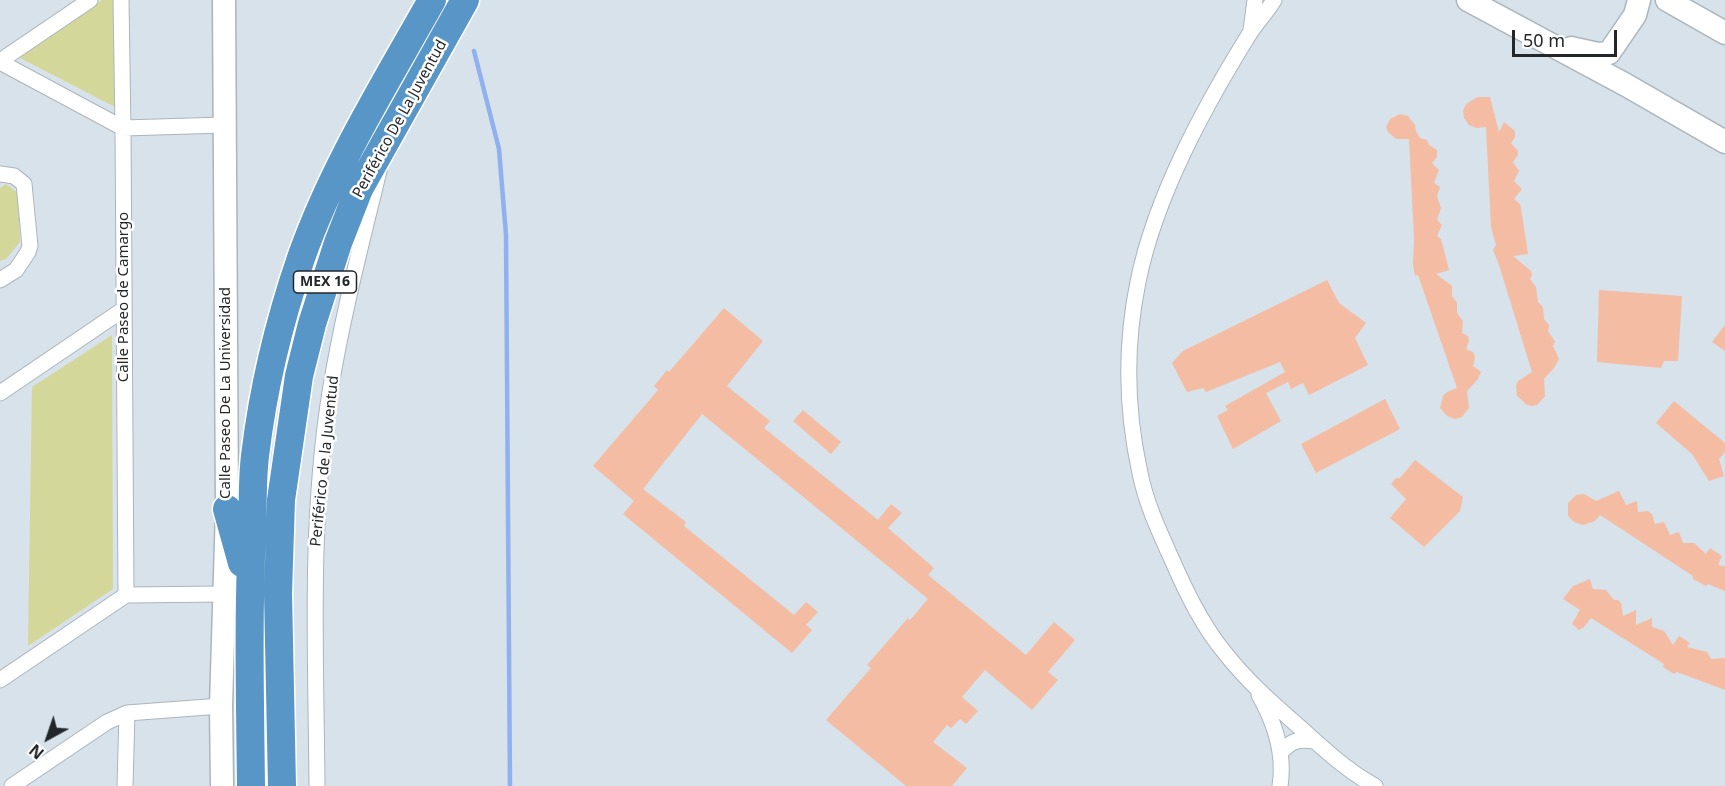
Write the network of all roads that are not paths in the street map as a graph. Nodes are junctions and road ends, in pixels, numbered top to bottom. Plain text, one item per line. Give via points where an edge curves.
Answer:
1 (90, 0) edge
2 (121, 0) edge
3 (224, 0) edge
4 (432, 0) edge
5 (465, 0) edge
6 (1255, 0) edge
7 (1274, 0) edge
8 (1468, 0) edge
9 (1639, 0) edge
10 (1667, 0) edge
11 (1251, 31) junction
12 (1725, 33) edge
13 (1554, 47) junction
14 (0, 61) edge
15 (224, 125) junction
16 (123, 128) junction
17 (387, 142) junction
18 (1725, 142) edge
19 (0, 174) edge
20 (0, 280) edge
21 (124, 309) junction
22 (0, 393) edge
23 (227, 509) joint
24 (236, 592) junction
25 (126, 595) junction
26 (0, 680) edge
27 (1253, 685) junction
28 (221, 706) junction
29 (127, 713) junction
30 (1314, 741) junction
31 (1281, 752) junction
32 (12, 786) edge
33 (125, 786) edge
34 (222, 786) edge
35 (251, 786) edge
36 (282, 786) edge
37 (317, 786) edge
38 (1280, 786) edge
39 (1375, 786) edge

1 - 14 street
2 - 16 street, Calle Paseo de Camargo
3 - 15 street, Calle Paseo De La Universidad
4 - 24 highway, Periférico De La Juventud / MEX 16 via 331,184 301,257 267,385
5 - 17 highway, Periférico De La Juventud / MEX 16
6 - 11 street
7 - 11 street
8 - 13 street
9 - 13 street via 1635,15 1609,53
10 - 12 street
11 - 27 street via 1191,138 1160,209 1138,283 1129,386 1140,474 1155,520 1202,618
13 - 18 street
14 - 16 street
15 - 16 street
15 - 23 street, Calle Paseo De La Universidad
16 - 21 street, Calle Paseo de Camargo
17 - 36 highway, Periférico De La Juventud / MEX 16 via 359,189 338,243 299,376 281,500 278,593
17 - 37 street, Periférico de la Juventud via 339,345 321,471 314,593
19 - 20 street via 14,176 24,184 30,246 21,265
21 - 22 street
21 - 25 street, Calle Paseo de Camargo
23 - 24 highway
24 - 25 street
24 - 28 street
24 - 35 highway, MEX 16
25 - 26 street
27 - 30 street
27 - 31 street
28 - 29 street
28 - 34 street
29 - 32 street via 107,722
29 - 33 street
30 - 31 street via 1292,741
30 - 39 street
31 - 38 street

